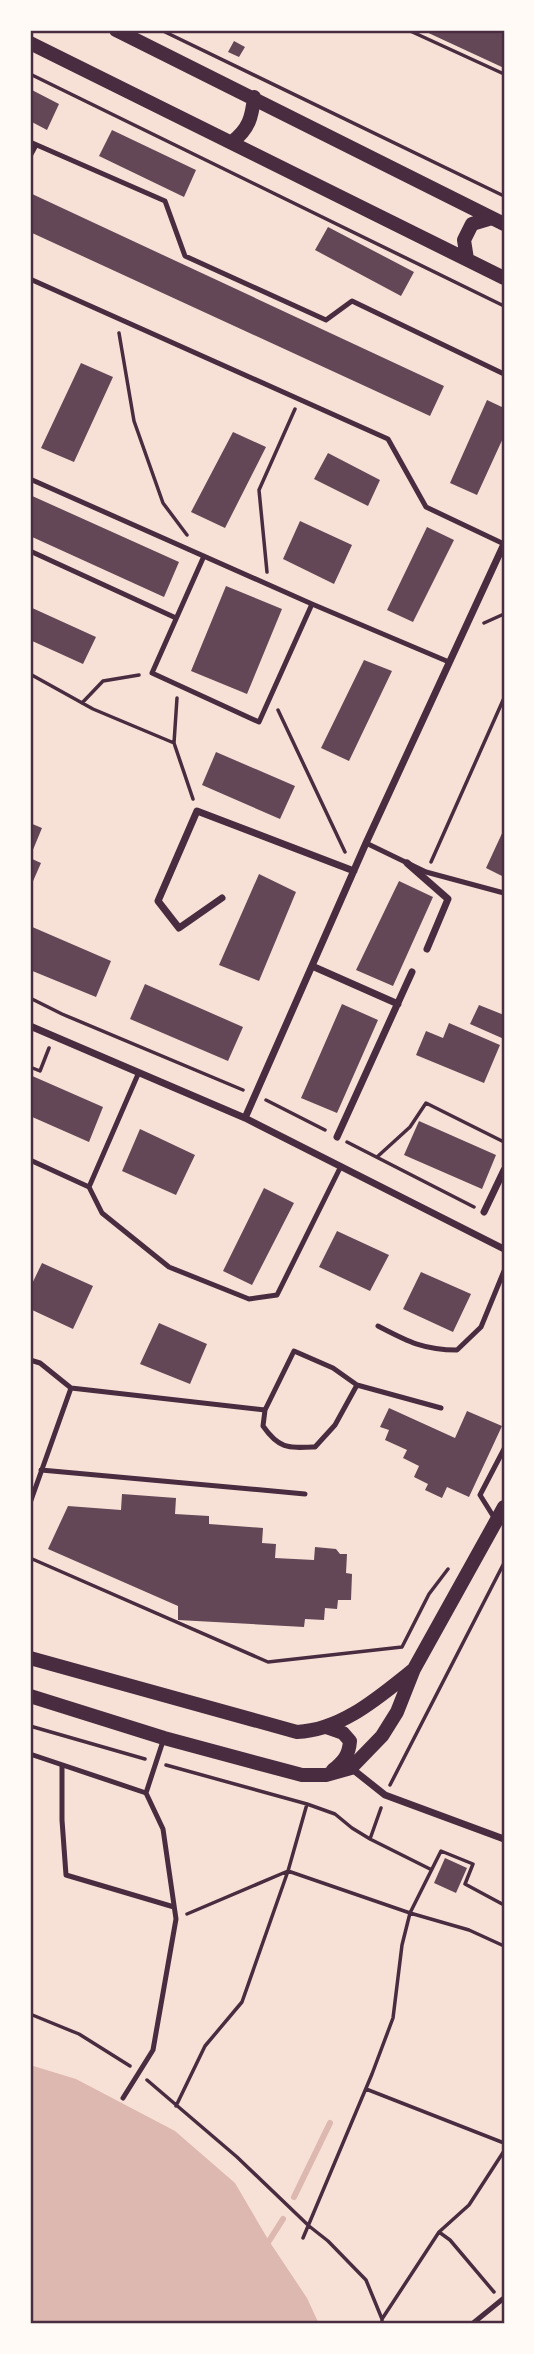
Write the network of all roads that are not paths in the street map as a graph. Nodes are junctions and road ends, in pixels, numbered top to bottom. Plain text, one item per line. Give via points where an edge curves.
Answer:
1 (116, 30) edge
2 (30, 43) edge
3 (254, 97) junction
4 (232, 142) junction
5 (33, 144) edge
6 (30, 156) edge
7 (498, 221) edge
8 (467, 258) junction
9 (504, 278) edge
10 (30, 279) edge
11 (504, 374) edge
12 (30, 479) edge
13 (504, 544) edge
14 (30, 551) edge
15 (204, 555) junction
16 (312, 604) junction
17 (176, 618) junction
18 (449, 662) junction
19 (366, 843) junction
20 (407, 863) junction
21 (354, 871) junction
22 (504, 893) edge
23 (222, 898) dead end
24 (427, 949) dead end
25 (312, 966) junction
26 (412, 972) dead end
27 (397, 1004) junction
28 (30, 1026) edge
29 (139, 1072) junction
30 (245, 1118) junction
31 (337, 1137) road end
32 (30, 1160) edge
33 (341, 1166) junction
34 (504, 1170) edge
35 (89, 1187) junction
36 (484, 1212) road end
37 (504, 1249) edge
38 (504, 1271) edge
39 (378, 1326) dead end
40 (30, 1360) edge
41 (357, 1385) junction
42 (71, 1388) junction
43 (441, 1408) dead end
44 (265, 1410) junction
45 (504, 1449) edge
46 (41, 1470) junction
47 (305, 1494) dead end
48 (30, 1503) edge
49 (504, 1507) edge
50 (496, 1522) junction
51 (30, 1658) edge
52 (414, 1669) junction
53 (30, 1696) edge
54 (326, 1727) junction
55 (164, 1738) junction
56 (30, 1754) edge
57 (62, 1765) junction
58 (351, 1768) junction
59 (326, 1775) junction
60 (146, 1793) junction
61 (504, 1839) edge
62 (174, 1907) junction
63 (123, 2098) dead end
64 (503, 2300) edge
65 (472, 2324) edge

1 - 3 main road
2 - 4 main road
3 - 4 main road via 252,118
3 - 7 main road
4 - 8 main road
5 - 6 lane
5 - 11 lane via 165,201 185,256 326,320 352,301
7 - 8 main road via 472,224 464,240
8 - 9 main road
10 - 13 lane via 388,439 426,507
12 - 15 lane
13 - 18 street
14 - 17 lane
15 - 16 lane
15 - 17 lane
16 - 17 lane via 259,722 152,673
16 - 18 lane
18 - 19 street
19 - 20 lane
19 - 21 street
20 - 22 lane
20 - 24 street via 448,899
21 - 23 street via 198,811 158,901 179,928
21 - 25 street
25 - 27 street
25 - 30 street
26 - 27 street
27 - 31 street
28 - 29 street
29 - 30 street
29 - 35 lane
30 - 33 street
32 - 35 lane
33 - 35 lane via 277,1295 249,1299 169,1267 102,1213
33 - 37 street
34 - 36 street
38 - 39 lane via 481,1327 457,1350 415,1345
40 - 42 lane
41 - 43 lane
41 - 44 lane via 333,1368 294,1351
41 - 44 lane via 335,1425 315,1447 292,1448 273,1441 263,1426
42 - 44 lane
42 - 46 lane
45 - 50 lane via 480,1495
46 - 47 lane
46 - 48 lane
49 - 50 main road
50 - 52 main road
51 - 54 main road via 297,1732
52 - 54 main road via 356,1713
52 - 58 main road via 382,1736
53 - 55 main road
54 - 59 main road via 344,1733 350,1751
55 - 59 main road via 302,1775
55 - 60 lane
56 - 57 lane
57 - 60 lane
57 - 62 lane via 66,1875
58 - 59 main road
58 - 61 street via 385,1795
60 - 62 lane via 163,1829
62 - 63 lane via 176,1919 153,2050
64 - 65 lane

